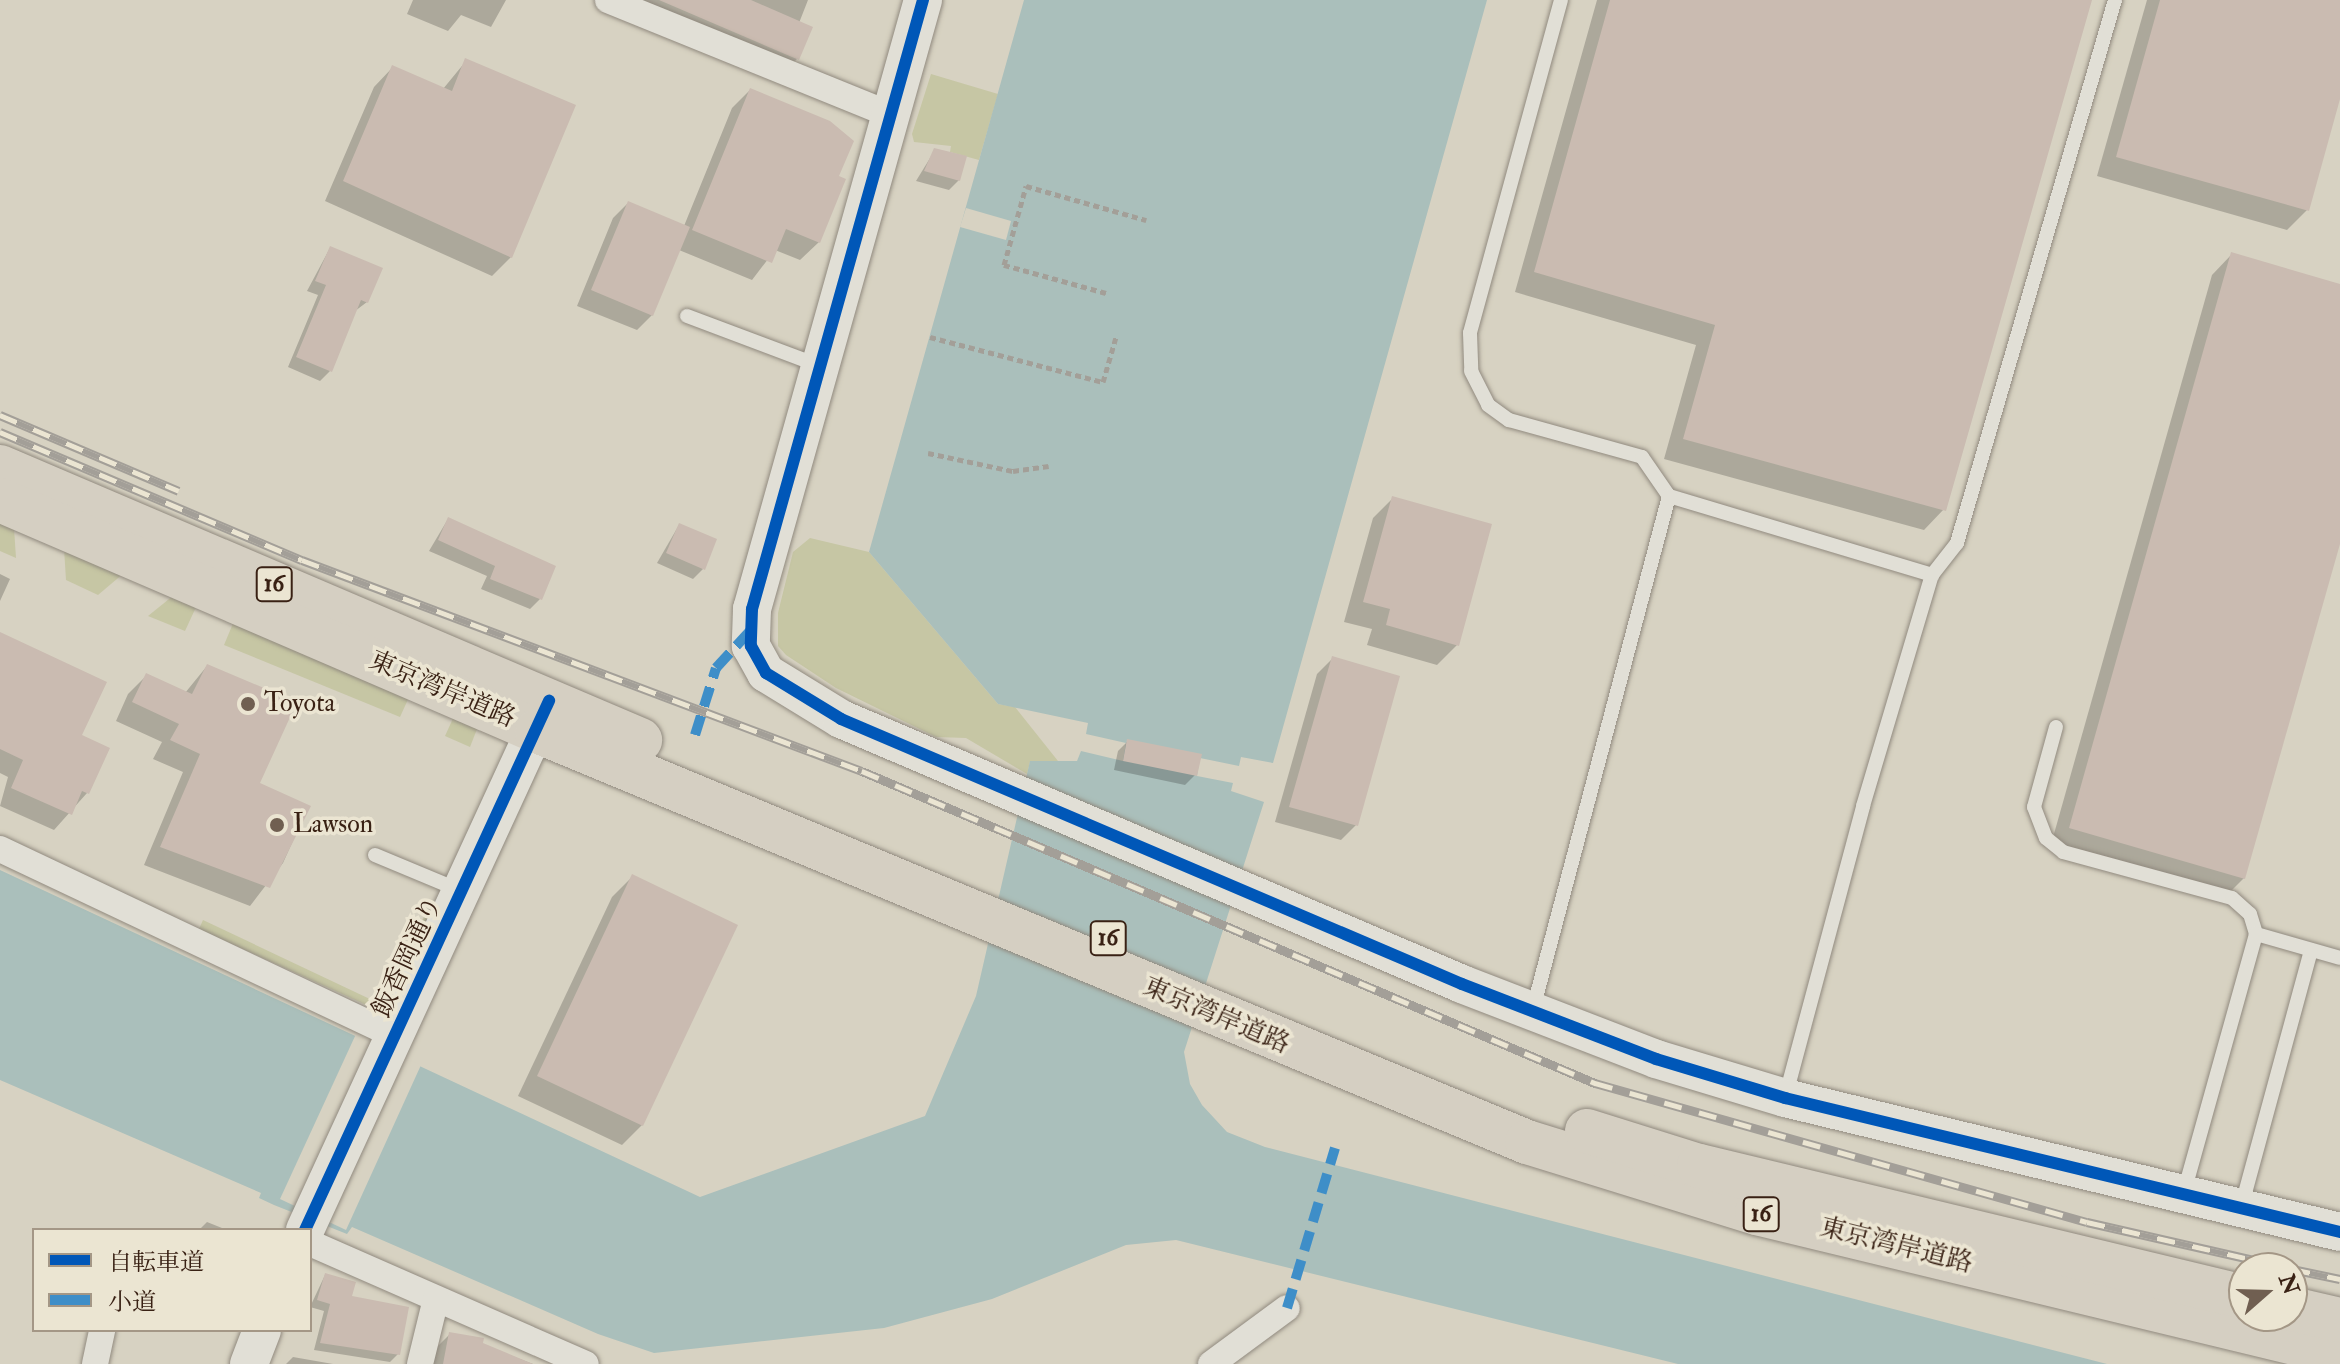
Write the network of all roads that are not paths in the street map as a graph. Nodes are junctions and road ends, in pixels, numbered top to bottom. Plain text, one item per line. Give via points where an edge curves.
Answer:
1 (608, 0) edge
2 (923, 0) edge
3 (1561, 0) edge
4 (2115, 0) edge
5 (891, 115) junction
6 (687, 316) dead end
7 (820, 366) junction
8 (0, 467) edge
9 (1669, 496) junction
10 (0, 500) edge
11 (1932, 575) junction
12 (543, 716) junction
13 (2056, 727) dead end
14 (0, 849) edge
15 (375, 855) dead end
16 (462, 892) junction
17 (2256, 934) junction
18 (2311, 950) junction
19 (2340, 958) edge
20 (1206, 995) junction
21 (1532, 1013) junction
22 (392, 1043) junction
23 (1785, 1098) junction
24 (2183, 1194) junction
25 (2241, 1209) junction
26 (309, 1228) edge
27 (312, 1231) edge
28 (2340, 1232) edge
29 (2228, 1293) edge
30 (436, 1299) junction
31 (1287, 1308) dead end
32 (2308, 1313) edge
33 (2340, 1320) edge
34 (102, 1332) edge
35 (261, 1332) edge
36 (2340, 1354) edge
37 (95, 1364) edge
38 (249, 1364) edge
39 (420, 1364) edge
40 (586, 1364) edge
41 (1211, 1364) edge

1 - 5 street
2 - 5 street
3 - 9 lane via 1470,333 1471,371 1488,405 1500,415 1642,457
4 - 11 lane via 1957,543
5 - 7 street
6 - 7 lane
7 - 21 street via 752,609 751,646 777,683 828,712
8 - 12 highway, 東京湾岸道路 / 16
9 - 11 lane
9 - 21 lane
10 - 12 highway, 東京湾岸道路 / 16
11 - 23 lane
12 - 16 street, 飯香岡通り
12 - 20 highway, 東京湾岸道路 / 16
13 - 17 lane via 2034,807 2046,838 2063,852 2232,898 2250,914
14 - 22 street
15 - 16 lane
16 - 22 street, 飯香岡通り
17 - 18 lane
17 - 24 lane
18 - 19 lane
18 - 25 lane
20 - 29 highway, 東京湾岸道路 / 16 via 1699,1166
20 - 36 highway, 東京湾岸道路 / 16 via 1527,1142 1643,1181
21 - 23 street via 1720,1081
22 - 26 street, 飯香岡通り
23 - 24 street
24 - 25 street
25 - 28 street
27 - 30 street
30 - 39 street
30 - 40 street
31 - 41 street
32 - 33 highway
34 - 37 street
35 - 38 street

